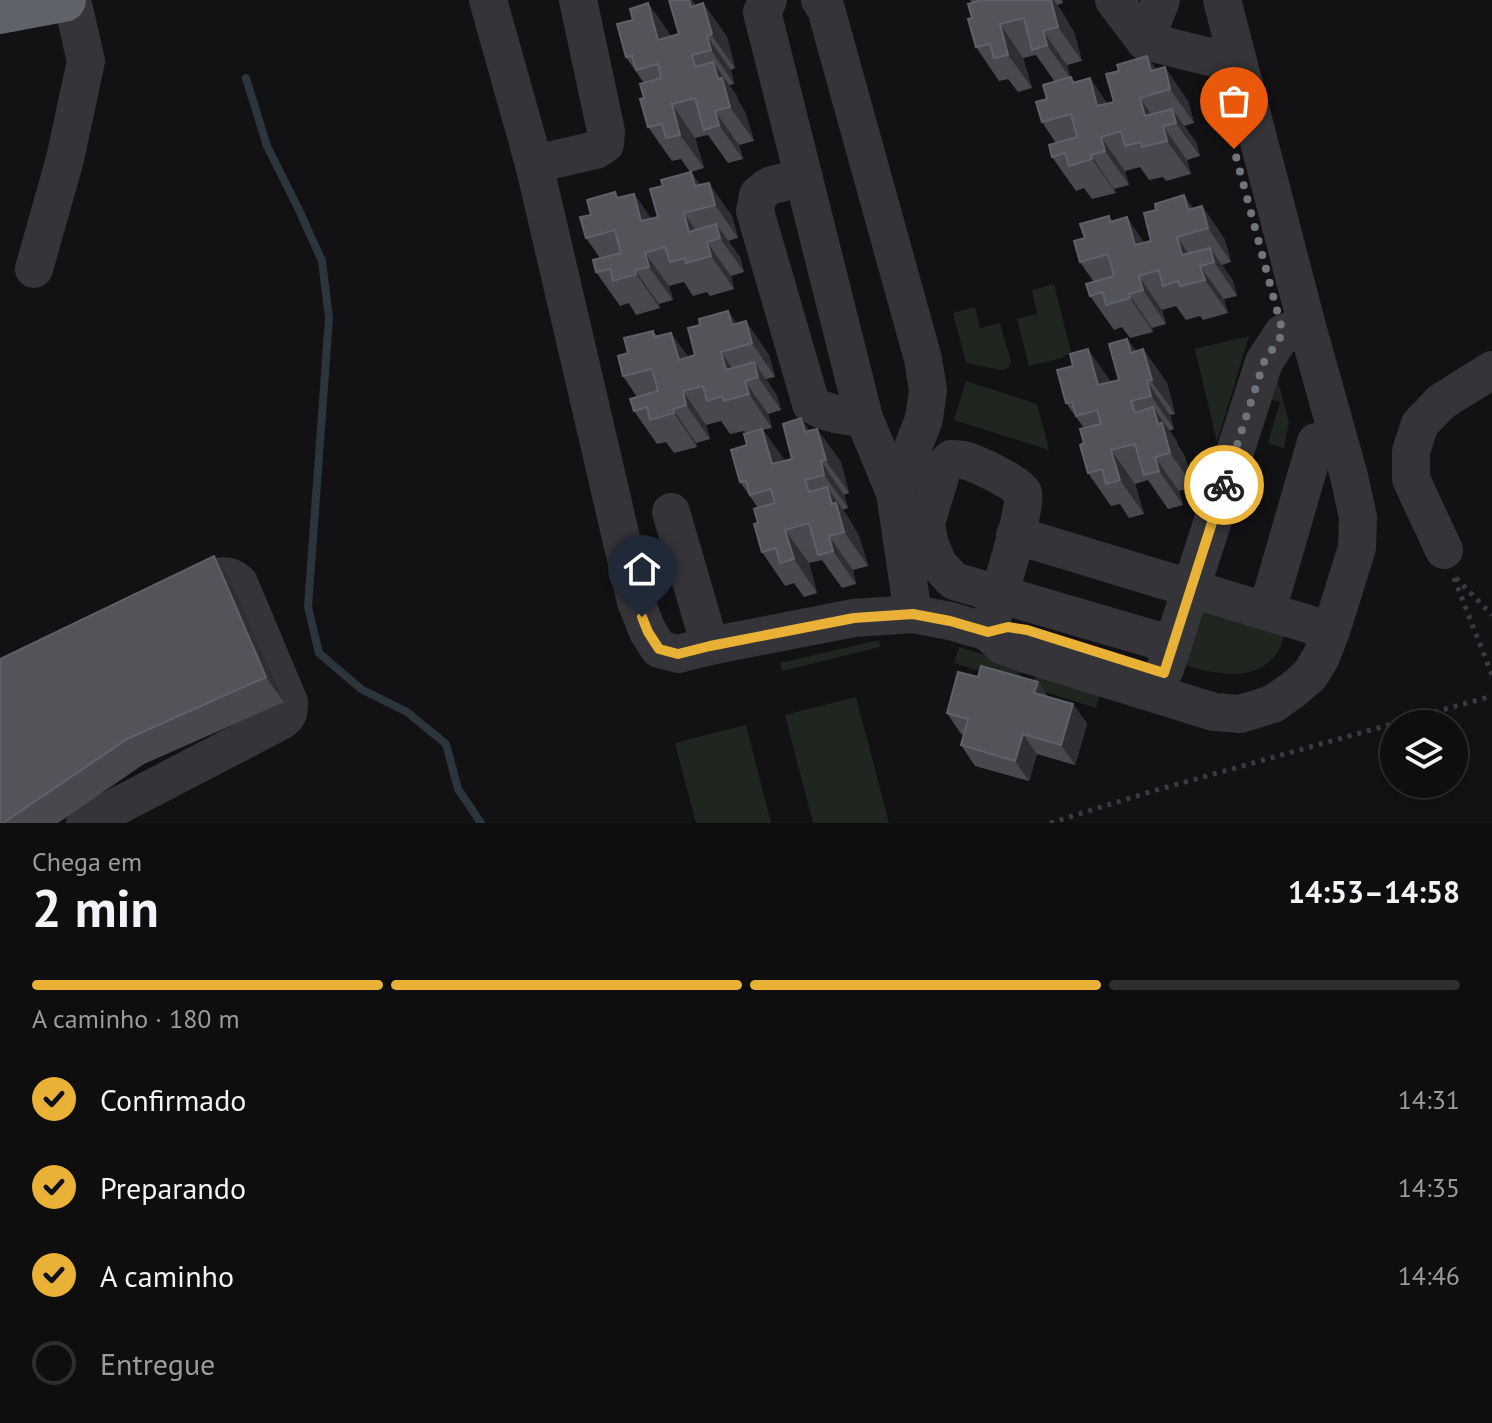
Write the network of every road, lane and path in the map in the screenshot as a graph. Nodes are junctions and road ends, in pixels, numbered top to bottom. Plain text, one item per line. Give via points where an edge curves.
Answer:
1 (62, 0) edge
2 (488, 0) edge
3 (578, 0) edge
4 (768, 0) edge
5 (820, 0) edge
6 (1114, 0) edge
7 (1161, 0) edge
8 (1195, 0) edge
9 (1222, 0) edge
10 (0, 12) edge
11 (1145, 41) junction
12 (1223, 54) junction
13 (534, 164) junction
14 (804, 177) junction
15 (34, 269) dead end
16 (1295, 330) junction
17 (1492, 370) edge
18 (864, 418) junction
19 (895, 493) junction
20 (1328, 509) junction
21 (671, 512) dead end
22 (1015, 535) junction
23 (1444, 550) dead end
24 (1191, 588) junction
25 (998, 594) junction
26 (152, 608) edge
27 (1267, 611) junction
28 (913, 614) junction
29 (1492, 615) edge
30 (1320, 627) junction
31 (988, 632) junction
32 (710, 646) junction
33 (1164, 671) junction
34 (1492, 675) edge
35 (1492, 696) edge
36 (85, 823) edge
37 (1050, 823) edge

1 - 10 highway
1 - 15 lane via 86,61
2 - 13 lane
3 - 13 lane via 605,144
4 - 14 lane via 762,12
5 - 19 lane via 928,390 924,419
6 - 11 lane
7 - 11 lane
8 - 12 lane
9 - 12 lane
11 - 12 lane
12 - 16 lane
13 - 32 lane via 636,602 659,649 678,654
14 - 18 lane
14 - 18 lane via 769,186 758,195 755,211 811,404 835,415
16 - 20 lane
16 - 20 lane via 1349,476
16 - 24 lane via 1264,362
17 - 23 lane via 1441,402 1420,424 1411,451 1411,479
18 - 19 lane
19 - 28 lane
20 - 27 lane
20 - 30 lane via 1357,548
21 - 32 lane
22 - 24 lane
22 - 25 lane
22 - 25 lane via 1024,500 1018,485 951,459 943,467 926,523 929,542 938,564 954,581
24 - 27 lane
24 - 33 lane
25 - 31 lane
25 - 33 lane
26 - 36 lane via 221,576 234,578 289,712 287,718
27 - 30 lane
28 - 31 lane
28 - 32 lane via 854,618
29 - 34 path via 1453,575
30 - 33 lane via 1321,657 1310,675 1273,704 1240,714 1214,712
31 - 33 lane via 1027,630
35 - 37 path

